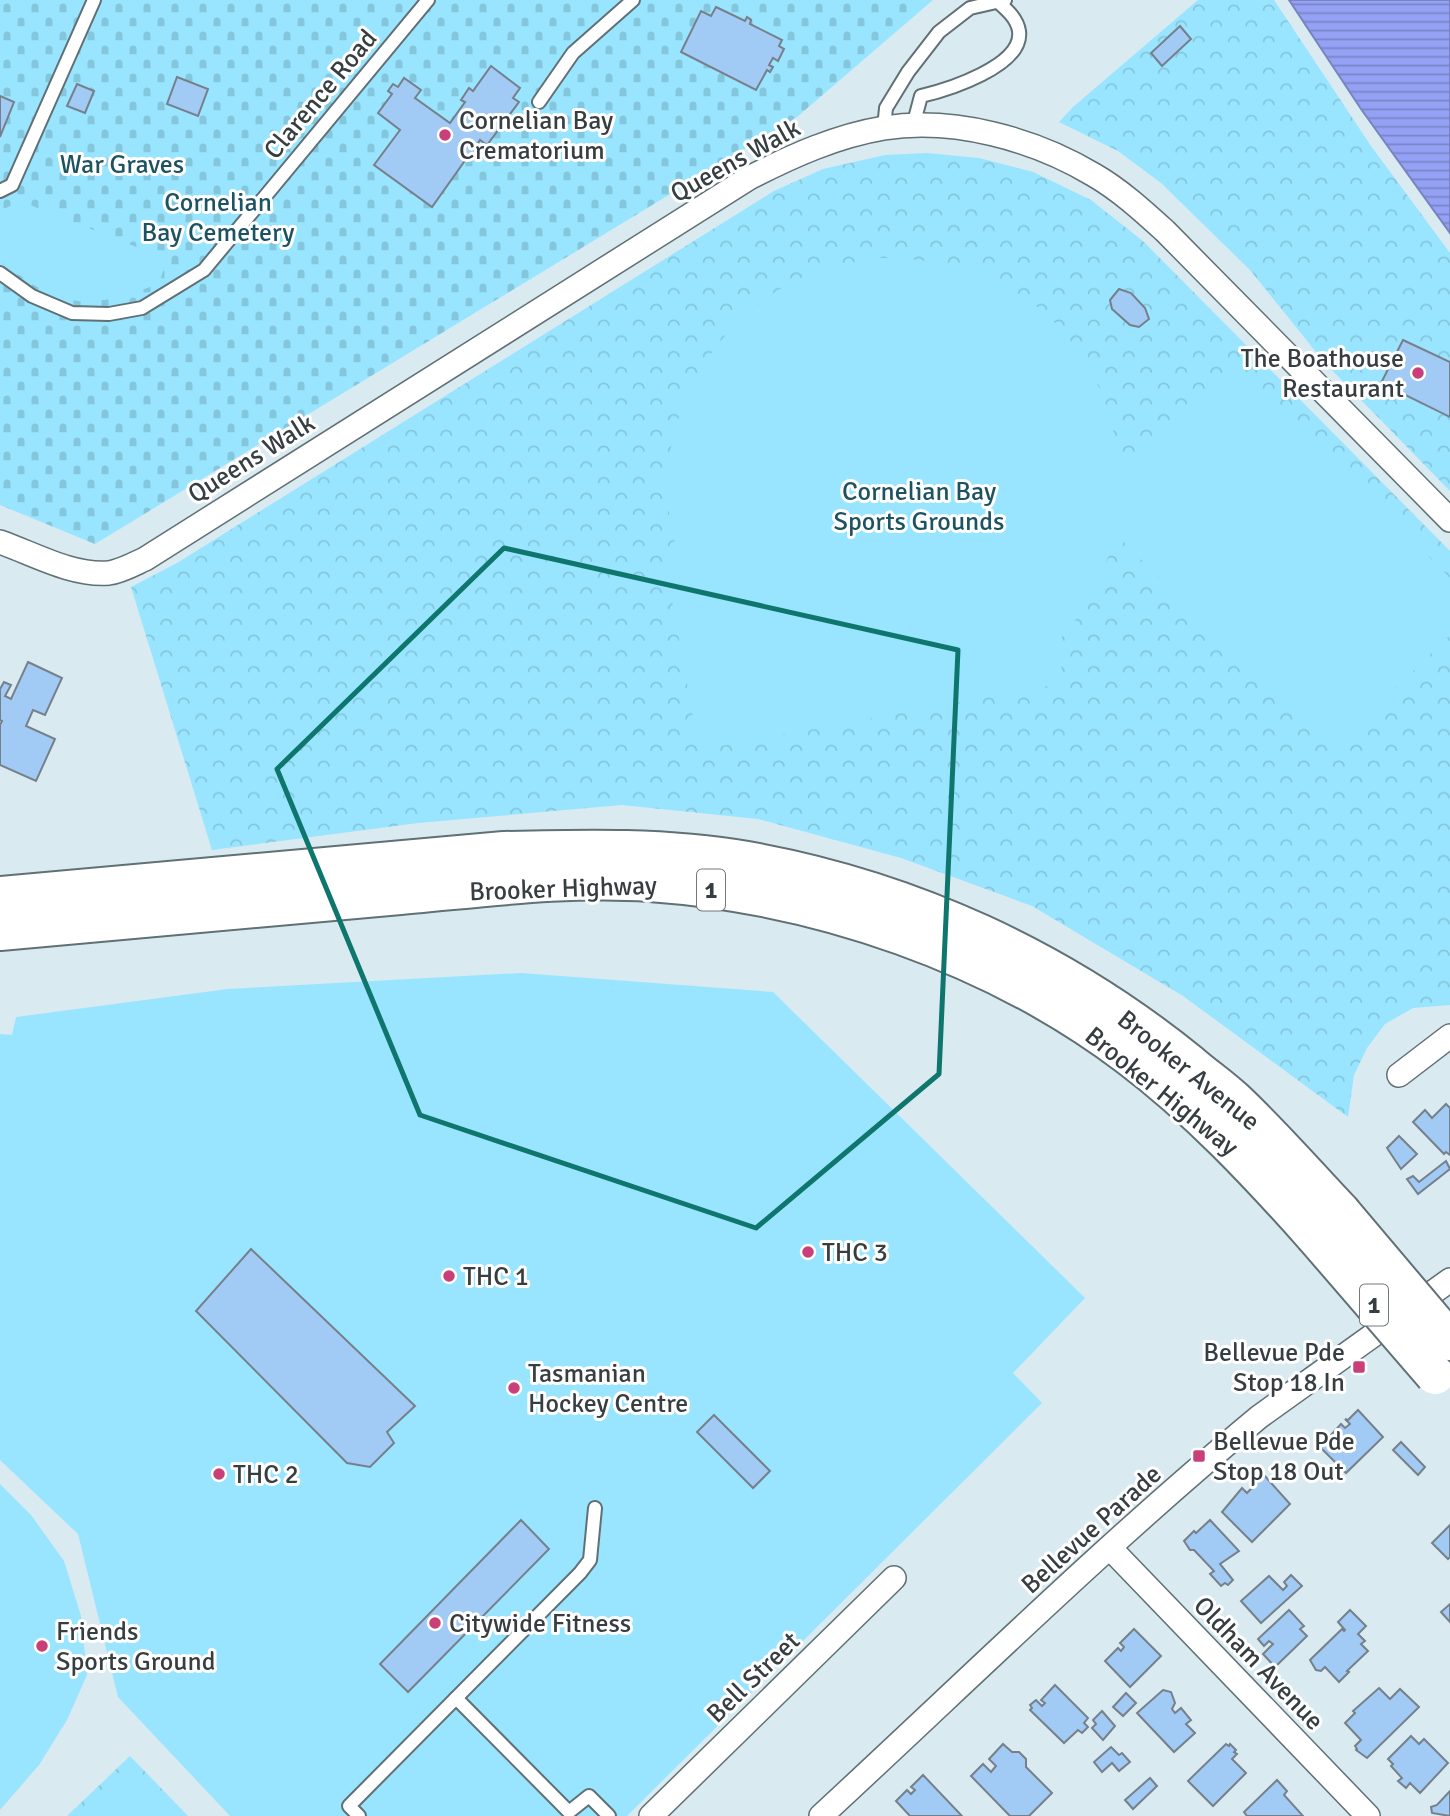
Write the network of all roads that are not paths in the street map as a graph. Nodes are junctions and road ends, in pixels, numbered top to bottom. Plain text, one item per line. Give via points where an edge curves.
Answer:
1 (94, 0) edge
2 (428, 0) edge
3 (633, 0) edge
4 (1005, 0) edge
5 (997, 1) edge
6 (539, 102) dead end
7 (913, 126) junction
8 (884, 128) junction
9 (0, 191) edge
10 (0, 273) edge
11 (1450, 520) edge
12 (0, 542) edge
13 (0, 896) edge
14 (0, 931) edge
15 (1091, 992) joint
16 (1450, 1036) edge
17 (1399, 1075) dead end
18 (1328, 1224) junction
19 (1450, 1280) edge
20 (1445, 1369) edge
21 (595, 1508) dead end
22 (1110, 1548) junction
23 (894, 1578) dead end
24 (456, 1698) junction
25 (359, 1816) edge
26 (609, 1816) edge
27 (651, 1816) edge
28 (821, 1816) edge
29 (1368, 1816) edge

1 - 9 lane via 12,186
2 - 10 lane, Clarence Road via 204,270 142,308 109,314 72,313 32,296
3 - 6 lane via 573,53
4 - 5 lane
5 - 7 lane via 1012,14 1019,30 1018,44 1007,59 985,72 920,96
5 - 8 lane via 970,8 939,32 886,108
7 - 8 street, Queens Walk
7 - 11 street, Queens Walk via 992,134 1032,146 1094,175 1126,197
8 - 12 street, Queens Walk via 813,147 750,178 127,568 112,573 78,571
13 - 15 highway, Brooker Highway / 1 via 504,851 653,851 745,860 830,878 1005,944
14 - 18 highway, Brooker Highway / 1 via 548,883 650,882 791,904 888,930 974,964 1058,1008 1128,1056 1253,1166
15 - 18 highway, Brooker Avenue / 1 via 1150,1032 1234,1100
16 - 17 street
18 - 20 highway, Brooker Highway / 1, bridge
19 - 22 street, Bellevue Parade via 1259,1417
21 - 24 lane via 590,1560 585,1567
22 - 28 street, Bellevue Parade
22 - 29 street, Oldham Avenue
23 - 27 street, Bell Street
24 - 25 lane via 349,1806
24 - 26 lane via 569,1812 589,1796

